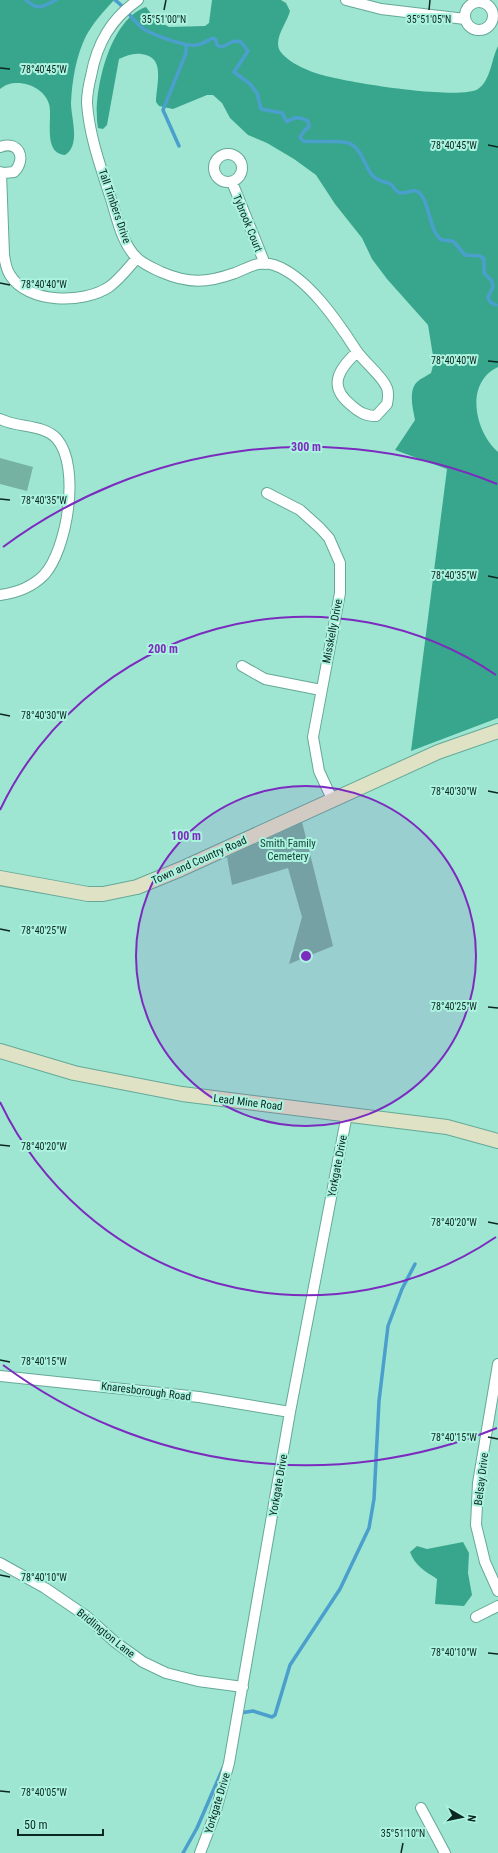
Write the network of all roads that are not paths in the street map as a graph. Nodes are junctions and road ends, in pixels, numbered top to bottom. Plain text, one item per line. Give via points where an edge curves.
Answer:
1 (138, 0) edge
2 (346, 0) edge
3 (465, 19) dead end
4 (0, 147) edge
5 (1, 172) edge
6 (232, 182) dead end
7 (137, 258) junction
8 (265, 264) junction
9 (357, 352) junction
10 (0, 419) edge
11 (267, 493) dead end
12 (0, 595) edge
13 (242, 666) dead end
14 (321, 690) junction
15 (498, 731) edge
16 (332, 799) junction
17 (0, 878) edge
18 (0, 1051) edge
19 (347, 1114) junction
20 (498, 1141) edge
21 (498, 1364) edge
22 (0, 1376) edge
23 (290, 1412) junction
24 (0, 1563) edge
25 (498, 1591) edge
26 (498, 1606) edge
27 (476, 1617) dead end
28 (243, 1687) junction
29 (421, 1808) dead end
30 (200, 1853) edge
31 (445, 1853) edge

1 - 7 street, Tall Timbers Drive via 115,18 98,47 87,102 94,140 110,194 125,240
2 - 3 street via 381,9
4 - 5 street via 11,145 20,155 19,167 14,172
5 - 7 street via 6,268 10,276 26,289 52,298 84,296 108,287
6 - 8 street, Tybrook Court
7 - 8 street, Tall Timbers Drive via 153,268 186,281 215,279 253,265
8 - 9 street, Tall Timbers Drive via 274,265 285,271 308,288
9 - 9 street, Tall Timbers Drive via 387,386 387,404 376,416 360,413 343,399 338,390 337,380 340,371
10 - 12 street via 46,432 57,439 70,468 70,483 65,523 51,565 30,585 19,591
11 - 14 street, Misskelly Drive via 300,510 320,528 329,538 340,563 340,593
13 - 14 street via 265,679
14 - 16 street, Misskelly Drive via 313,737 319,771
15 - 16 street, Town and Country Road via 438,752
16 - 17 street, Town and Country Road via 182,869 130,889 88,894
18 - 19 street, Lead Mine Road via 74,1073 175,1092
19 - 20 street, Lead Mine Road via 447,1127
19 - 23 street, Yorkgate Drive
21 - 25 street, Belsay Drive via 478,1483 476,1525 485,1562
22 - 23 street, Knaresborough Road via 199,1397
23 - 28 street, Yorkgate Drive
24 - 28 street, Bridlington Lane via 45,1588 86,1616 115,1642 143,1662 173,1675
26 - 27 street
28 - 30 street, Yorkgate Drive via 229,1763 217,1807
29 - 31 street

